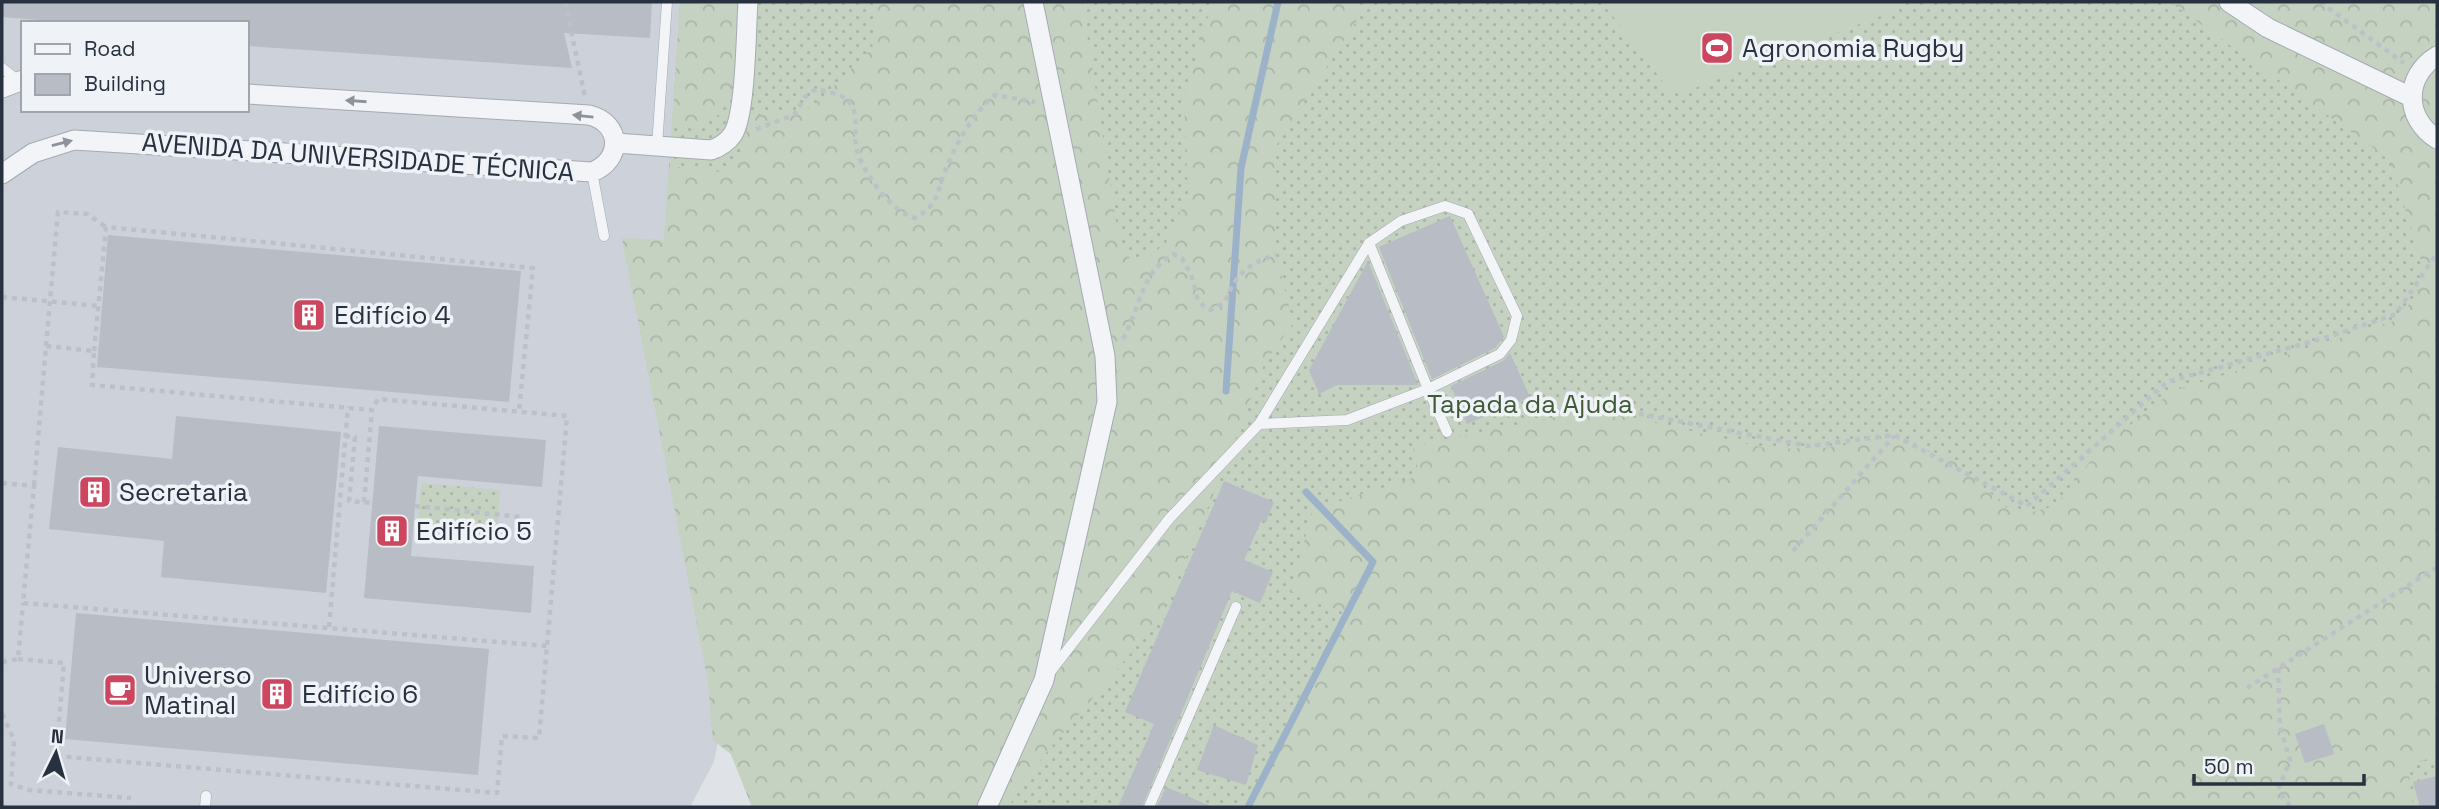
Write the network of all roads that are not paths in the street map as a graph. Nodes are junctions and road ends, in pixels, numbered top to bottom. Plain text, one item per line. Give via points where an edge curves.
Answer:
1 (667, 2) edge
2 (748, 2) edge
3 (1033, 2) edge
4 (2229, 2) edge
5 (2437, 56) edge
6 (248, 93) edge
7 (2411, 97) junction
8 (2437, 139) edge
9 (615, 143) junction
10 (657, 146) junction
11 (592, 172) junction
12 (2, 174) edge
13 (604, 236) dead end
14 (1369, 243) junction
15 (1428, 389) junction
16 (1259, 424) junction
17 (1447, 432) dead end
18 (1236, 607) dead end
19 (1044, 680) junction
20 (206, 796) dead end
21 (205, 807) edge
22 (987, 807) edge
23 (1149, 807) edge

1 - 10 lane
2 - 10 street via 740,110 734,133 723,146 711,149
3 - 19 street via 1105,356 1107,402
4 - 7 street via 2268,28
5 - 7 street via 2418,74
9 -> 6 street via 610,127 589,115
7 - 8 street via 2418,121
9 - 10 street
9 - 11 street, AVENIDA DA UNIVERSIDADE TÉCNICA via 610,161
12 -> 11 street, AVENIDA DA UNIVERSIDADE TÉCNICA via 33,153 74,140
11 - 13 lane
14 - 15 lane
14 - 15 lane via 1401,221 1445,206 1468,214 1517,316 1511,340 1500,355
14 - 16 lane
15 - 16 lane via 1347,420
15 - 17 lane
16 - 19 lane via 1169,519
18 - 23 lane
19 - 22 street
20 - 21 lane

